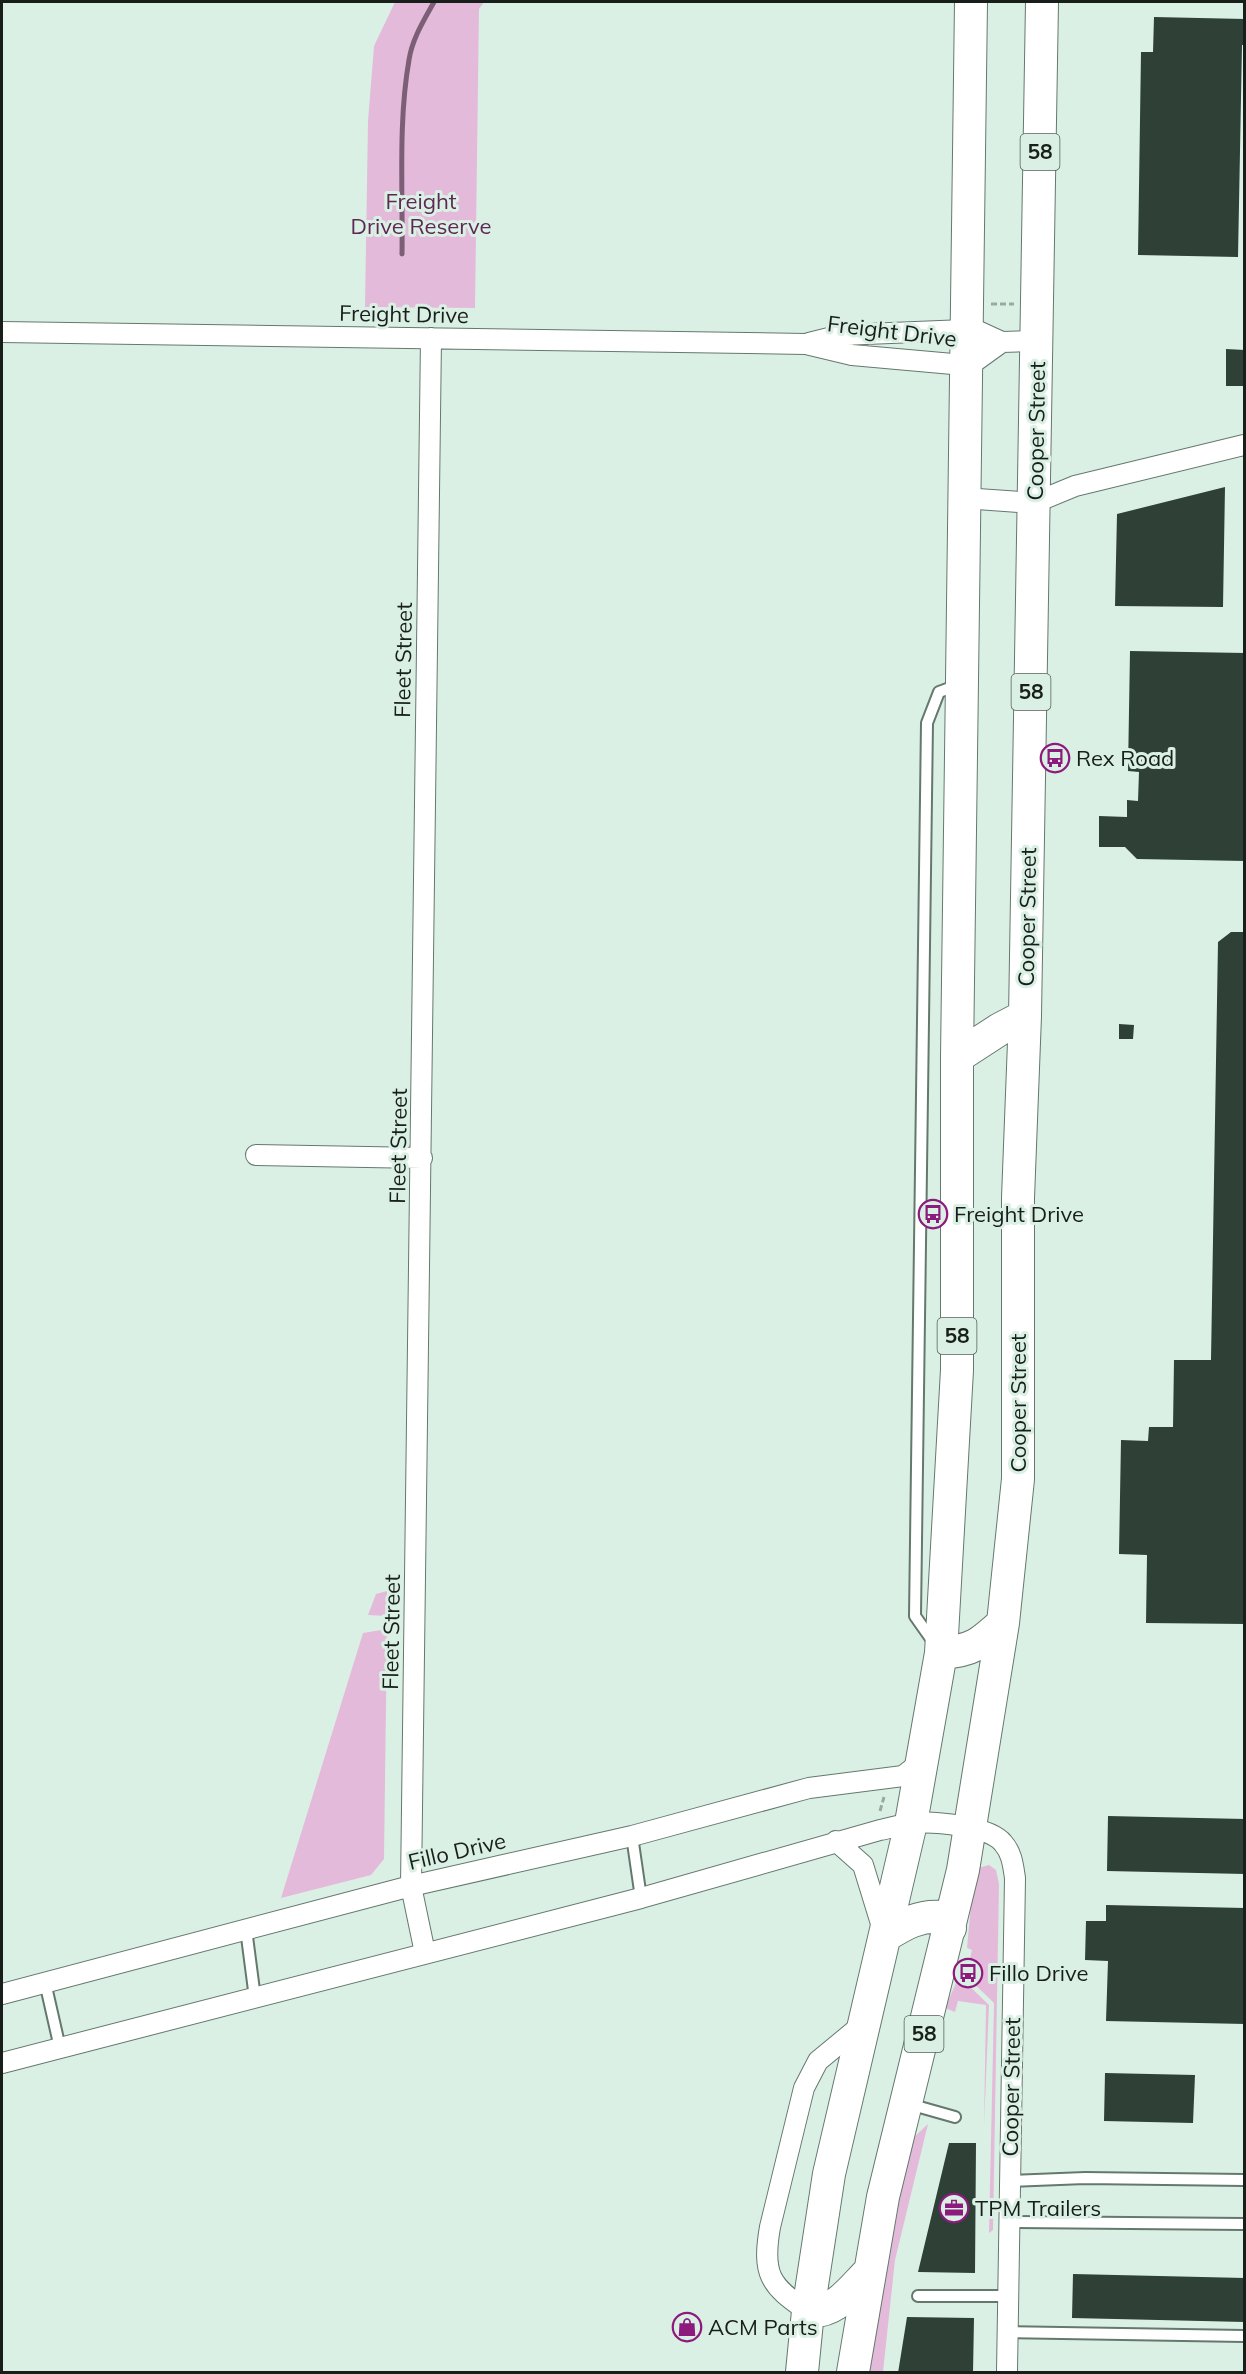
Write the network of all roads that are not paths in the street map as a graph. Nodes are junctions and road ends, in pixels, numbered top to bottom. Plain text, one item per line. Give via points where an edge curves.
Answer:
1 (971, 2) edge
2 (1042, 2) edge
3 (965, 330) junction
4 (2, 332) edge
5 (431, 338) junction
6 (1038, 341) junction
7 (1002, 342) junction
8 (806, 344) junction
9 (964, 365) junction
10 (1245, 445) edge
11 (963, 498) junction
12 (1034, 503) junction
13 (962, 683) junction
14 (1025, 1016) junction
15 (957, 1057) junction
16 (256, 1155) dead end
17 (422, 1158) junction
18 (1003, 1623) junction
19 (941, 1653) junction
20 (921, 1762) junction
21 (911, 1823) junction
22 (969, 1829) junction
23 (632, 1836) junction
24 (836, 1841) junction
25 (411, 1886) junction
26 (640, 1898) junction
27 (950, 1928) junction
28 (246, 1929) junction
29 (885, 1936) junction
30 (425, 1953) junction
31 (45, 1982) junction
32 (2, 1994) edge
33 (255, 1998) junction
34 (864, 2024) junction
35 (60, 2048) junction
36 (2, 2063) edge
37 (906, 2103) junction
38 (955, 2117) dead end
39 (1245, 2180) edge
40 (1010, 2181) junction
41 (1010, 2222) junction
42 (1245, 2224) edge
43 (868, 2273) junction
44 (918, 2296) dead end
45 (1008, 2296) junction
46 (808, 2310) junction
47 (1008, 2332) junction
48 (1245, 2336) edge
49 (802, 2373) edge
50 (853, 2373) edge
51 (1007, 2373) edge

1 - 3 main road, 58
2 - 6 main road, Cooper Street / 58
3 - 7 street, Freight Drive via 978,331
3 - 8 street, Freight Drive via 841,335
3 - 9 main road, 58
4 - 5 street, Freight Drive
5 - 8 street, Freight Drive
5 - 17 street, Fleet Street
6 - 7 street, Freight Drive
6 - 12 main road, Cooper Street / 58
7 - 9 street, Freight Drive
8 - 9 street, Freight Drive via 852,355
9 - 11 main road, 58
10 - 12 street via 1075,486
11 - 12 street
11 - 13 main road, 58
12 - 14 main road, Cooper Street / 58
13 - 15 main road, 58
13 - 19 lane via 939,692 927,723 915,1616
14 - 15 main road
14 - 18 main road, Cooper Street / 58 via 1018,1198 1018,1479
15 - 19 main road, 58 via 957,1370
16 - 17 street
17 - 25 street, Fleet Street
18 - 19 main road via 980,1644
18 - 22 main road, Cooper Street / 58
19 - 20 main road, 58
20 - 21 main road, 58
20 - 23 street, Fillo Drive via 903,1776 809,1788
21 - 22 street, Cooper Street
21 - 24 street
21 - 29 main road, 58
22 - 27 main road, Cooper Street / 58
22 - 40 street, Cooper Street via 1002,1840 1011,1855 1015,1878
23 - 25 street, Fillo Drive
23 - 26 lane
24 - 26 street
24 - 29 street via 863,1865
25 - 28 street, Fillo Drive
25 - 30 street, Fleet Street
26 - 30 street
27 - 29 main road via 942,1917 927,1916 911,1920
27 - 37 main road, Cooper Street / 58
28 - 31 street, Fillo Drive
28 - 33 lane
29 - 34 main road, 58
30 - 33 street
31 - 32 street, Fillo Drive
31 - 35 lane
33 - 35 street
34 - 46 main road, 58 via 829,2174
34 - 46 street via 818,2061 804,2088 770,2227 766,2251 772,2282 786,2297
35 - 36 street
37 - 38 lane
37 - 43 main road, Cooper Street / 58
39 - 40 lane
40 - 41 street, Cooper Street
41 - 42 lane
41 - 45 street, Cooper Street
43 - 46 main road via 835,2306 818,2312
43 - 50 main road, Cooper Street / 58
44 - 45 lane
45 - 47 street, Cooper Street
46 - 49 main road, 58
47 - 48 lane
47 - 51 street, Cooper Street

